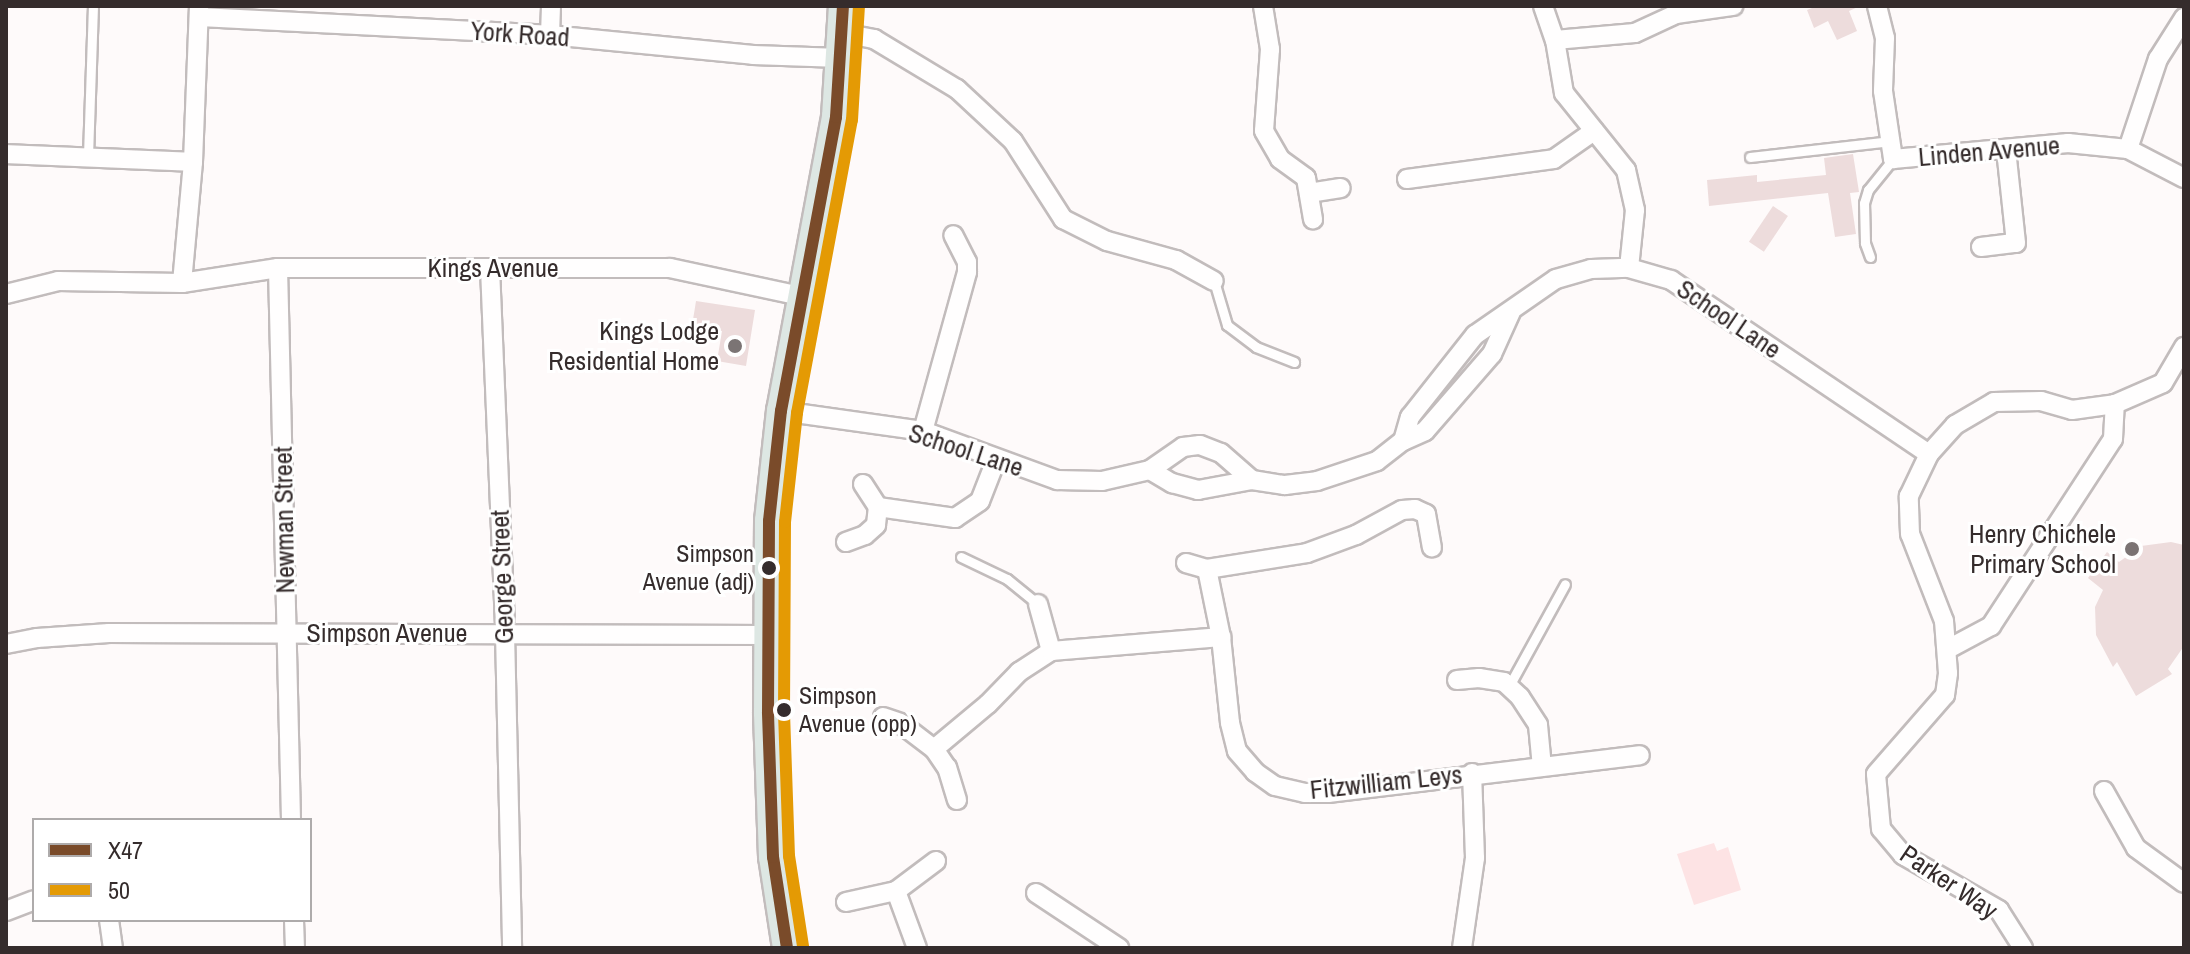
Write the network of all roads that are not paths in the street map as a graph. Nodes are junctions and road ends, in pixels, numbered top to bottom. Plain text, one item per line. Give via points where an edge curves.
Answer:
1 (93, 6) edge
2 (551, 6) edge
3 (1263, 6) edge
4 (1543, 6) edge
5 (1733, 6) edge
6 (1877, 6) edge
7 (199, 12) edge
8 (2184, 18) edge
9 (843, 32) edge
10 (550, 35) junction
11 (1555, 40) junction
12 (1594, 131) junction
13 (2128, 149) junction
14 (1892, 150) junction
15 (2006, 150) junction
16 (6, 154) edge
17 (88, 156) junction
18 (1750, 157) dead end
19 (193, 162) junction
20 (2184, 178) edge
21 (1407, 179) dead end
22 (1341, 188) dead end
23 (1309, 193) junction
24 (1313, 219) dead end
25 (953, 235) dead end
26 (1981, 247) dead end
27 (1870, 257) dead end
28 (278, 268) junction
29 (490, 268) junction
30 (1629, 268) junction
31 (1214, 281) joint
32 (182, 283) junction
33 (6, 294) edge
34 (801, 296) junction
35 (2184, 347) edge
36 (1294, 362) dead end
37 (2115, 404) junction
38 (781, 411) junction
39 (923, 431) junction
40 (1929, 454) junction
41 (996, 460) junction
42 (1150, 470) junction
43 (1252, 480) junction
44 (863, 484) dead end
45 (878, 507) junction
46 (846, 542) dead end
47 (1432, 547) dead end
48 (961, 557) dead end
49 (1186, 563) dead end
50 (1207, 569) junction
51 (1565, 584) dead end
52 (1038, 604) joint
53 (287, 633) junction
54 (505, 633) junction
55 (768, 635) junction
56 (1221, 637) junction
57 (6, 644) edge
58 (1948, 649) junction
59 (1051, 651) junction
60 (1457, 680) dead end
61 (1509, 686) junction
62 (883, 717) dead end
63 (934, 749) junction
64 (1640, 755) dead end
65 (1542, 767) junction
66 (1472, 773) junction
67 (2104, 791) dead end
68 (957, 800) dead end
69 (291, 818) edge
70 (936, 861) dead end
71 (2184, 883) edge
72 (896, 891) junction
73 (1036, 893) dead end
74 (32, 901) edge
75 (846, 902) dead end
76 (6, 911) edge
77 (109, 922) edge
78 (294, 923) edge
79 (113, 948) edge
80 (295, 948) edge
81 (512, 948) edge
82 (787, 948) edge
83 (917, 948) edge
84 (1119, 948) edge
85 (1462, 948) edge
86 (2023, 948) edge

1 - 17 lane
2 - 10 street
3 - 23 street via 1270,49 1264,131 1280,159 1306,178
4 - 11 street
5 - 11 street via 1676,14 1635,33
6 - 14 street, Linden Avenue via 1885,38 1883,91
7 - 10 street, York Road
7 - 19 street
8 - 13 street via 2158,59
9 - 10 street, York Road via 753,55
9 - 31 street, York Road via 874,39 957,89 1013,141 1063,219 1107,241 1176,260
9 - 34 main road via 836,117
11 - 12 street via 1564,93
12 - 21 street via 1554,159
12 - 30 street via 1626,170 1635,210
13 - 15 street, Linden Avenue via 2068,143
13 - 20 street, Linden Avenue
14 - 15 street, Linden Avenue
14 - 18 lane
14 - 27 lane via 1864,203
15 - 26 street via 2016,243
16 - 17 street
17 - 19 street
19 - 32 street
22 - 23 street
23 - 24 street
25 - 39 street via 967,272
28 - 29 street, Kings Avenue
28 - 32 street, Kings Avenue
28 - 53 street, Newman Street
29 - 34 street, Kings Avenue via 670,268
29 - 54 street, George Street
30 - 40 street, School Lane via 1671,280
30 - 43 street, School Lane via 1591,269 1556,279 1512,309 1492,354 1425,431 1377,461 1317,481 1285,485
31 - 36 lane via 1227,325 1256,347
32 - 33 street, Kings Avenue via 58,281
34 - 38 main road
35 - 37 street via 2163,383
37 - 40 street via 2072,410 2041,401 1994,402 1955,425
37 - 58 street via 2113,439 1991,626
38 - 39 street, School Lane
38 - 55 main road via 769,521
39 - 41 street, School Lane
40 - 58 street via 1909,496 1910,534 1944,621
41 - 42 street, School Lane via 1057,480 1102,481
41 - 45 street via 980,501 955,518
42 - 43 street, School Lane via 1198,490
42 - 43 street via 1183,447 1200,445 1221,453
44 - 45 street
45 - 46 street via 876,525
47 - 50 street via 1426,514 1402,510 1307,553
48 - 52 lane via 1007,579
49 - 50 street
50 - 56 street, Fitzwilliam Leys
51 - 61 lane
52 - 59 street
53 - 54 street, Simpson Avenue
53 - 57 street, Simpson Avenue via 109,633
53 - 69 street, Newman Street
54 - 55 street, Simpson Avenue
54 - 81 street, George Street
55 - 82 main road via 773,857
56 - 59 street
56 - 66 street, Fitzwilliam Leys via 1237,751 1275,786 1328,793
58 - 86 street, Parker Way via 1945,695 1876,774 1881,829 1903,855 1999,910
59 - 63 street via 1019,672
60 - 61 street via 1479,678
61 - 65 street via 1538,725
62 - 63 street
63 - 68 street via 947,768
64 - 65 street, Fitzwilliam Leys
65 - 66 street, Fitzwilliam Leys
66 - 85 street via 1475,858
67 - 71 street via 2136,848
70 - 72 street
72 - 75 street
72 - 83 street
73 - 84 street
74 - 76 street
77 - 79 street
78 - 80 street

